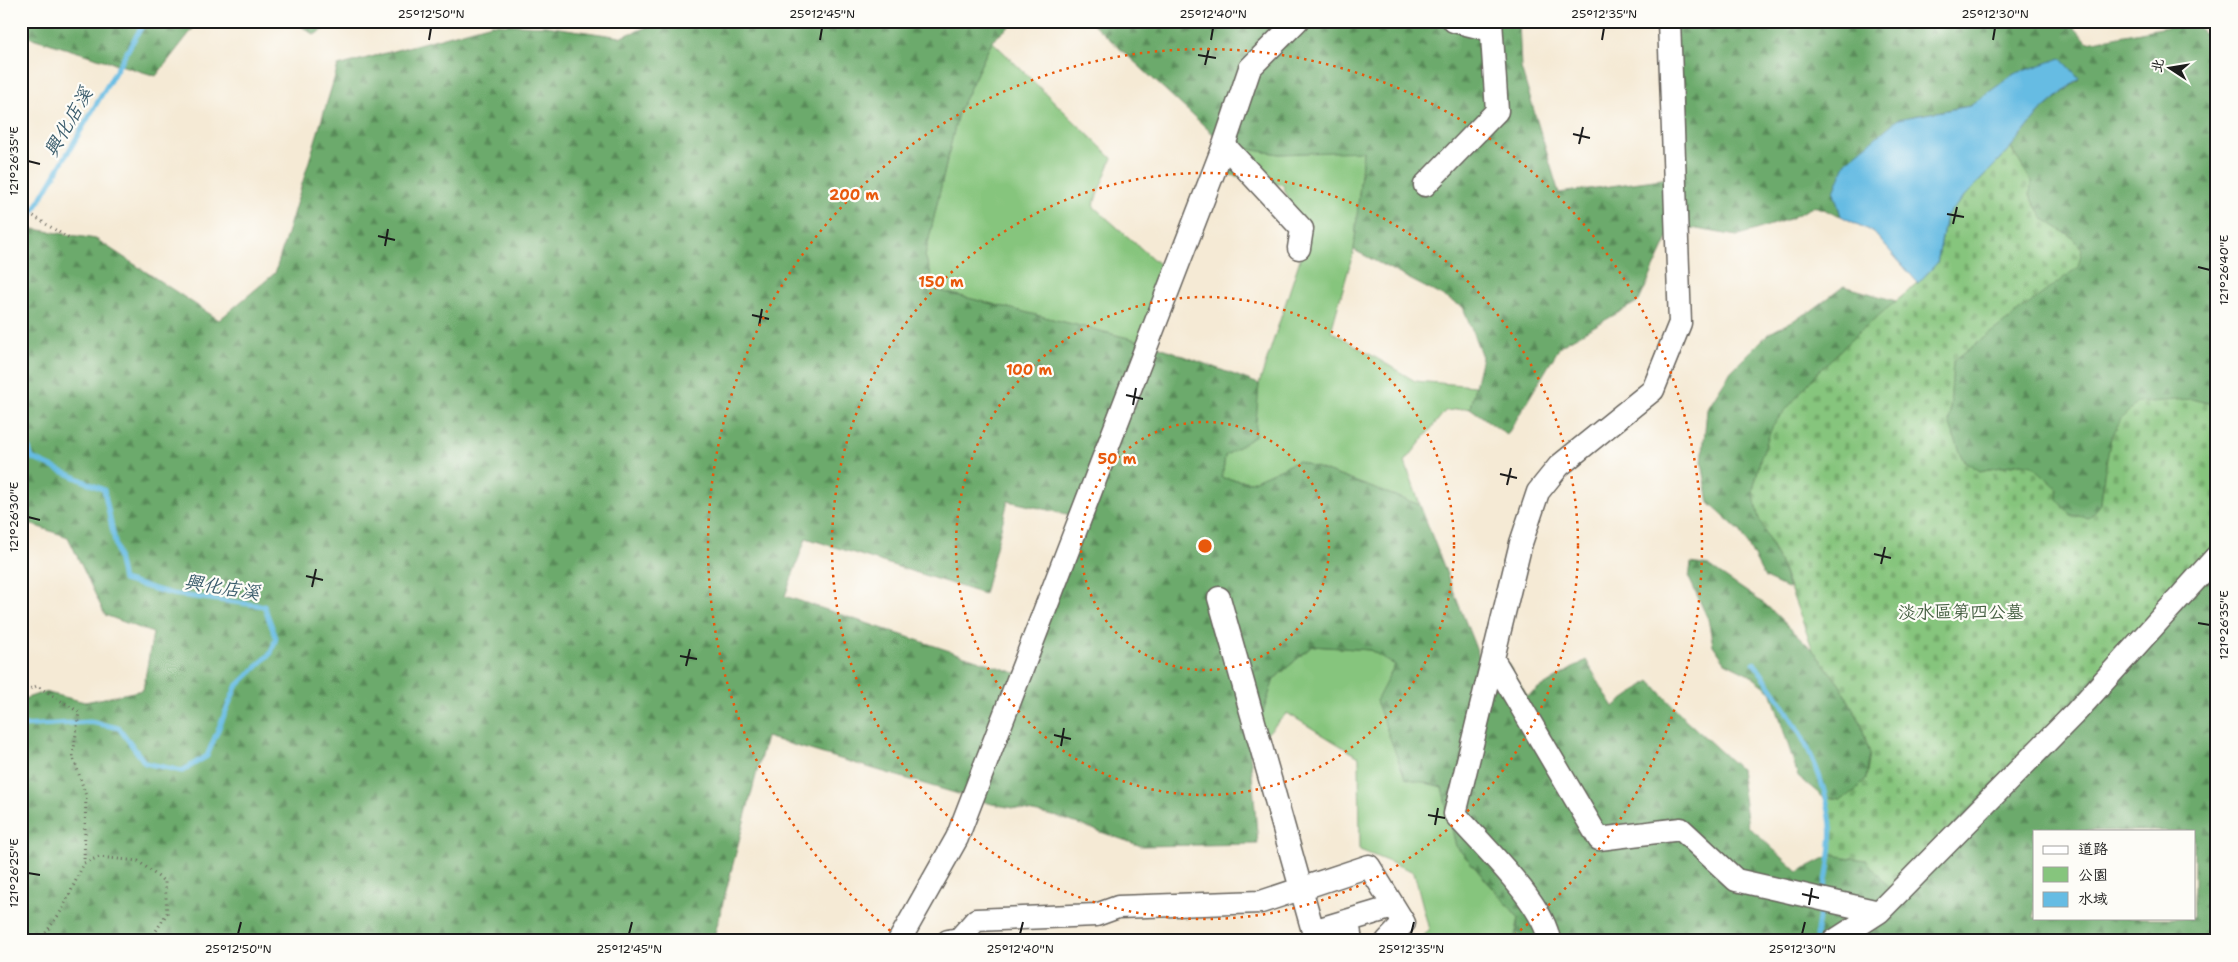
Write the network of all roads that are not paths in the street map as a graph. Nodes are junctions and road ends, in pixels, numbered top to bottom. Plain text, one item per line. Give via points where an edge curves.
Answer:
1 (1297, 21) edge
2 (1454, 21) edge
3 (1669, 21) edge
4 (1491, 26) edge
5 (1224, 145) junction
6 (1425, 185) dead end
7 (1299, 248) dead end
8 (2217, 556) edge
9 (1219, 598) dead end
10 (1493, 659) junction
11 (1300, 890) junction
12 (1393, 907) junction
13 (1879, 912) junction
14 (1350, 931) edge
15 (1313, 936) edge
16 (903, 940) edge
17 (948, 941) edge
18 (1387, 941) edge
19 (1549, 941) edge
20 (1834, 941) edge

1 - 5 street via 1250,68
2 - 4 street
3 - 10 street via 1680,323 1653,390 1559,466 1538,492 1521,544
4 - 6 street via 1497,111
5 - 7 street via 1302,229
5 - 16 street via 956,838
8 - 13 street via 2076,712
9 - 11 street
10 - 13 street via 1599,839 1681,829 1736,880
10 - 19 street via 1455,814 1534,904
11 - 12 street via 1369,866
11 - 15 street
11 - 17 street via 1261,902 1118,907 1096,916 976,920 959,939
12 - 14 street
12 - 18 street via 1404,923
13 - 20 street
14 - 15 street

